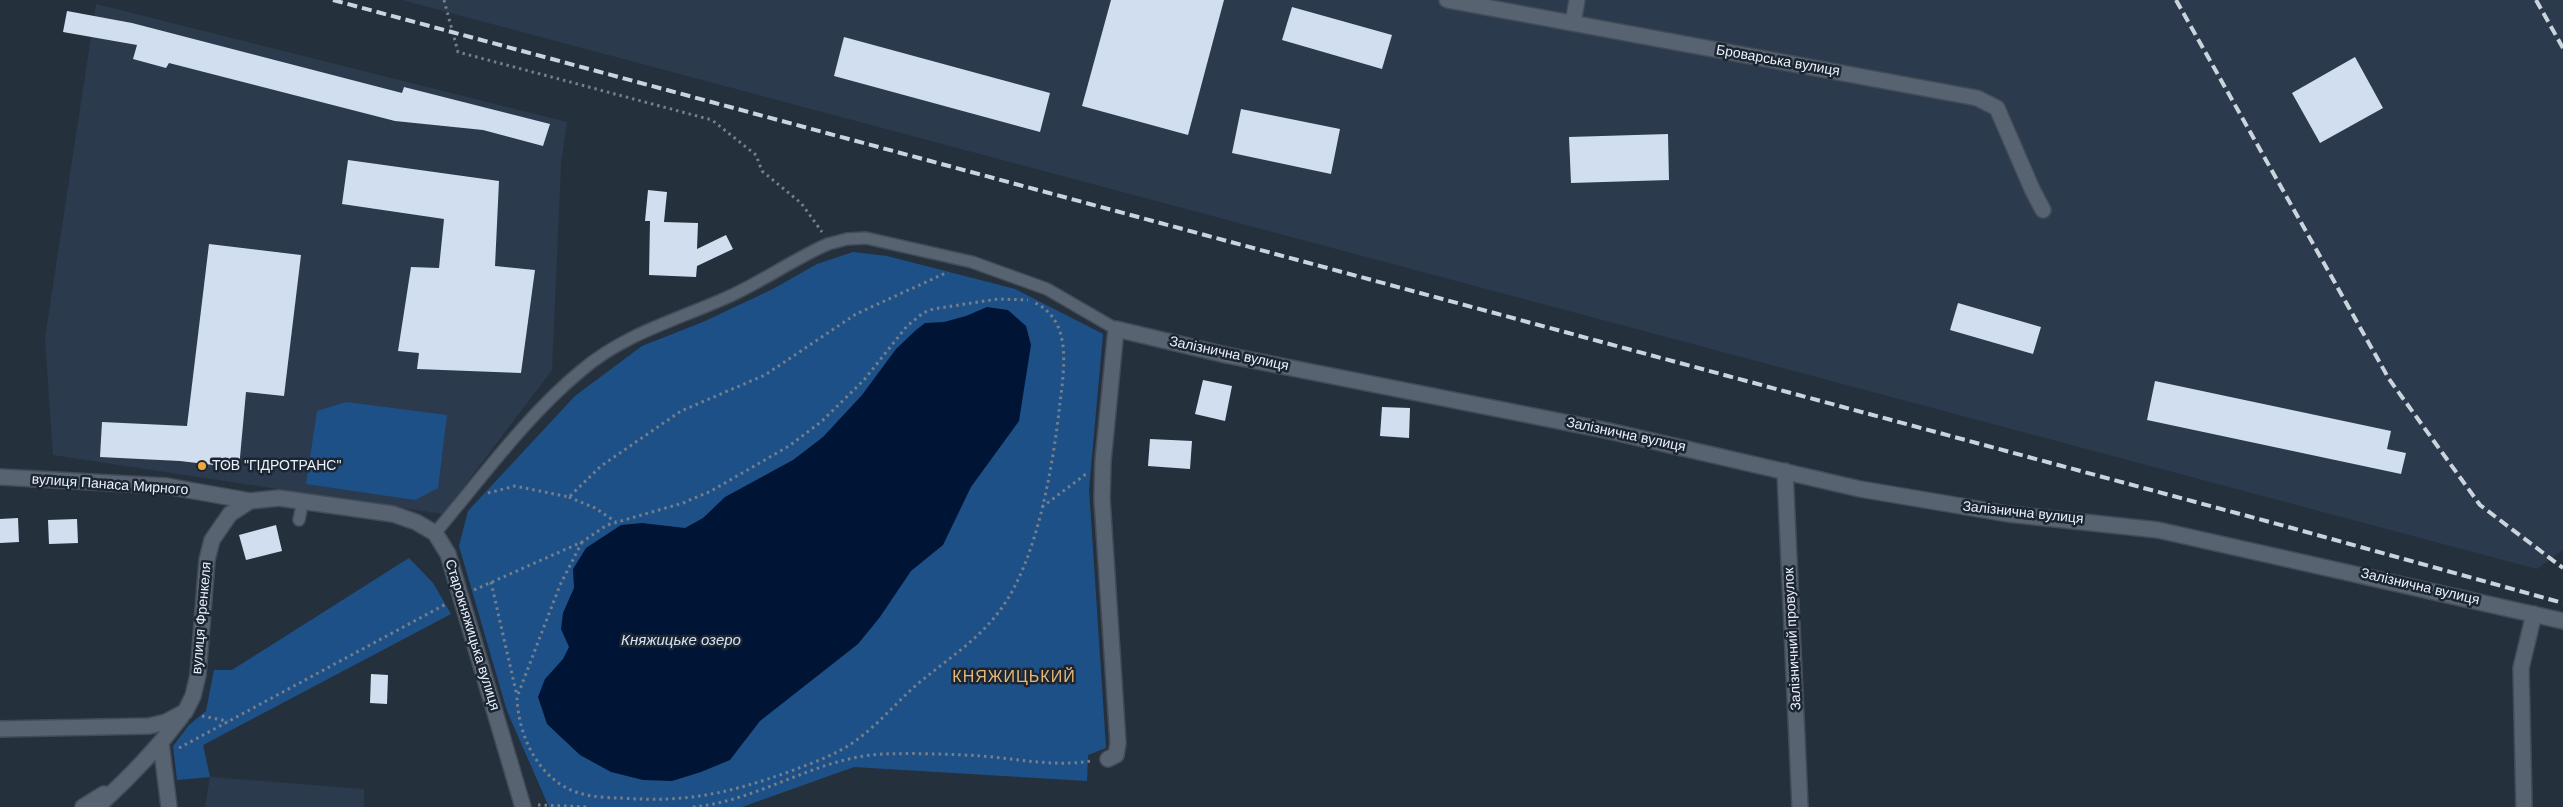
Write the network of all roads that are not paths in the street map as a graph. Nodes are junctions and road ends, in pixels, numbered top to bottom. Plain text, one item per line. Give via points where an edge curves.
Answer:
1 (1446, 0) edge
2 (1577, 0) edge
3 (1573, 23) junction
4 (2043, 210) dead end
5 (1116, 329) junction
6 (1785, 471) junction
7 (0, 477) edge
8 (302, 500) junction
9 (250, 501) junction
10 (299, 520) dead end
11 (435, 533) junction
12 (2534, 614) junction
13 (2563, 621) edge
14 (185, 712) junction
15 (0, 729) edge
16 (162, 750) junction
17 (1108, 759) road end
18 (125, 782) junction
19 (523, 806) edge
20 (83, 807) edge
21 (97, 807) edge
22 (169, 807) edge
23 (1800, 807) edge
24 (2524, 807) edge

1 - 3 street, Броварська вулиця
2 - 3 street
3 - 4 street, Броварська вулиця via 1978,98 1997,108
5 - 6 street, Залізнична вулиця via 1226,355 1600,429
5 - 11 lane via 1047,289 972,262 866,238 828,244 722,300 641,332 603,354 538,413
5 - 17 street via 1103,461 1104,539 1118,743 1116,755
6 - 12 street, Залізнична вулиця via 1935,503 2158,530
6 - 23 street, Залізничний провулок
7 - 9 street, вулиця Панаса Мирного via 166,486
8 - 9 street, Старокняжицька вулиця
8 - 10 lane
8 - 11 street, Старокняжицька вулиця via 393,514
9 - 14 street, вулиця Френкеля via 230,514 212,540 207,560 198,675
11 - 19 street, Старокняжицька вулиця via 448,554 462,596
12 - 13 street, Залізнична вулиця
12 - 24 street via 2521,668
14 - 15 street via 149,726
14 - 16 street, вулиця Френкеля
16 - 18 street, вулиця Френкеля
16 - 22 street
18 - 20 street
18 - 21 street

